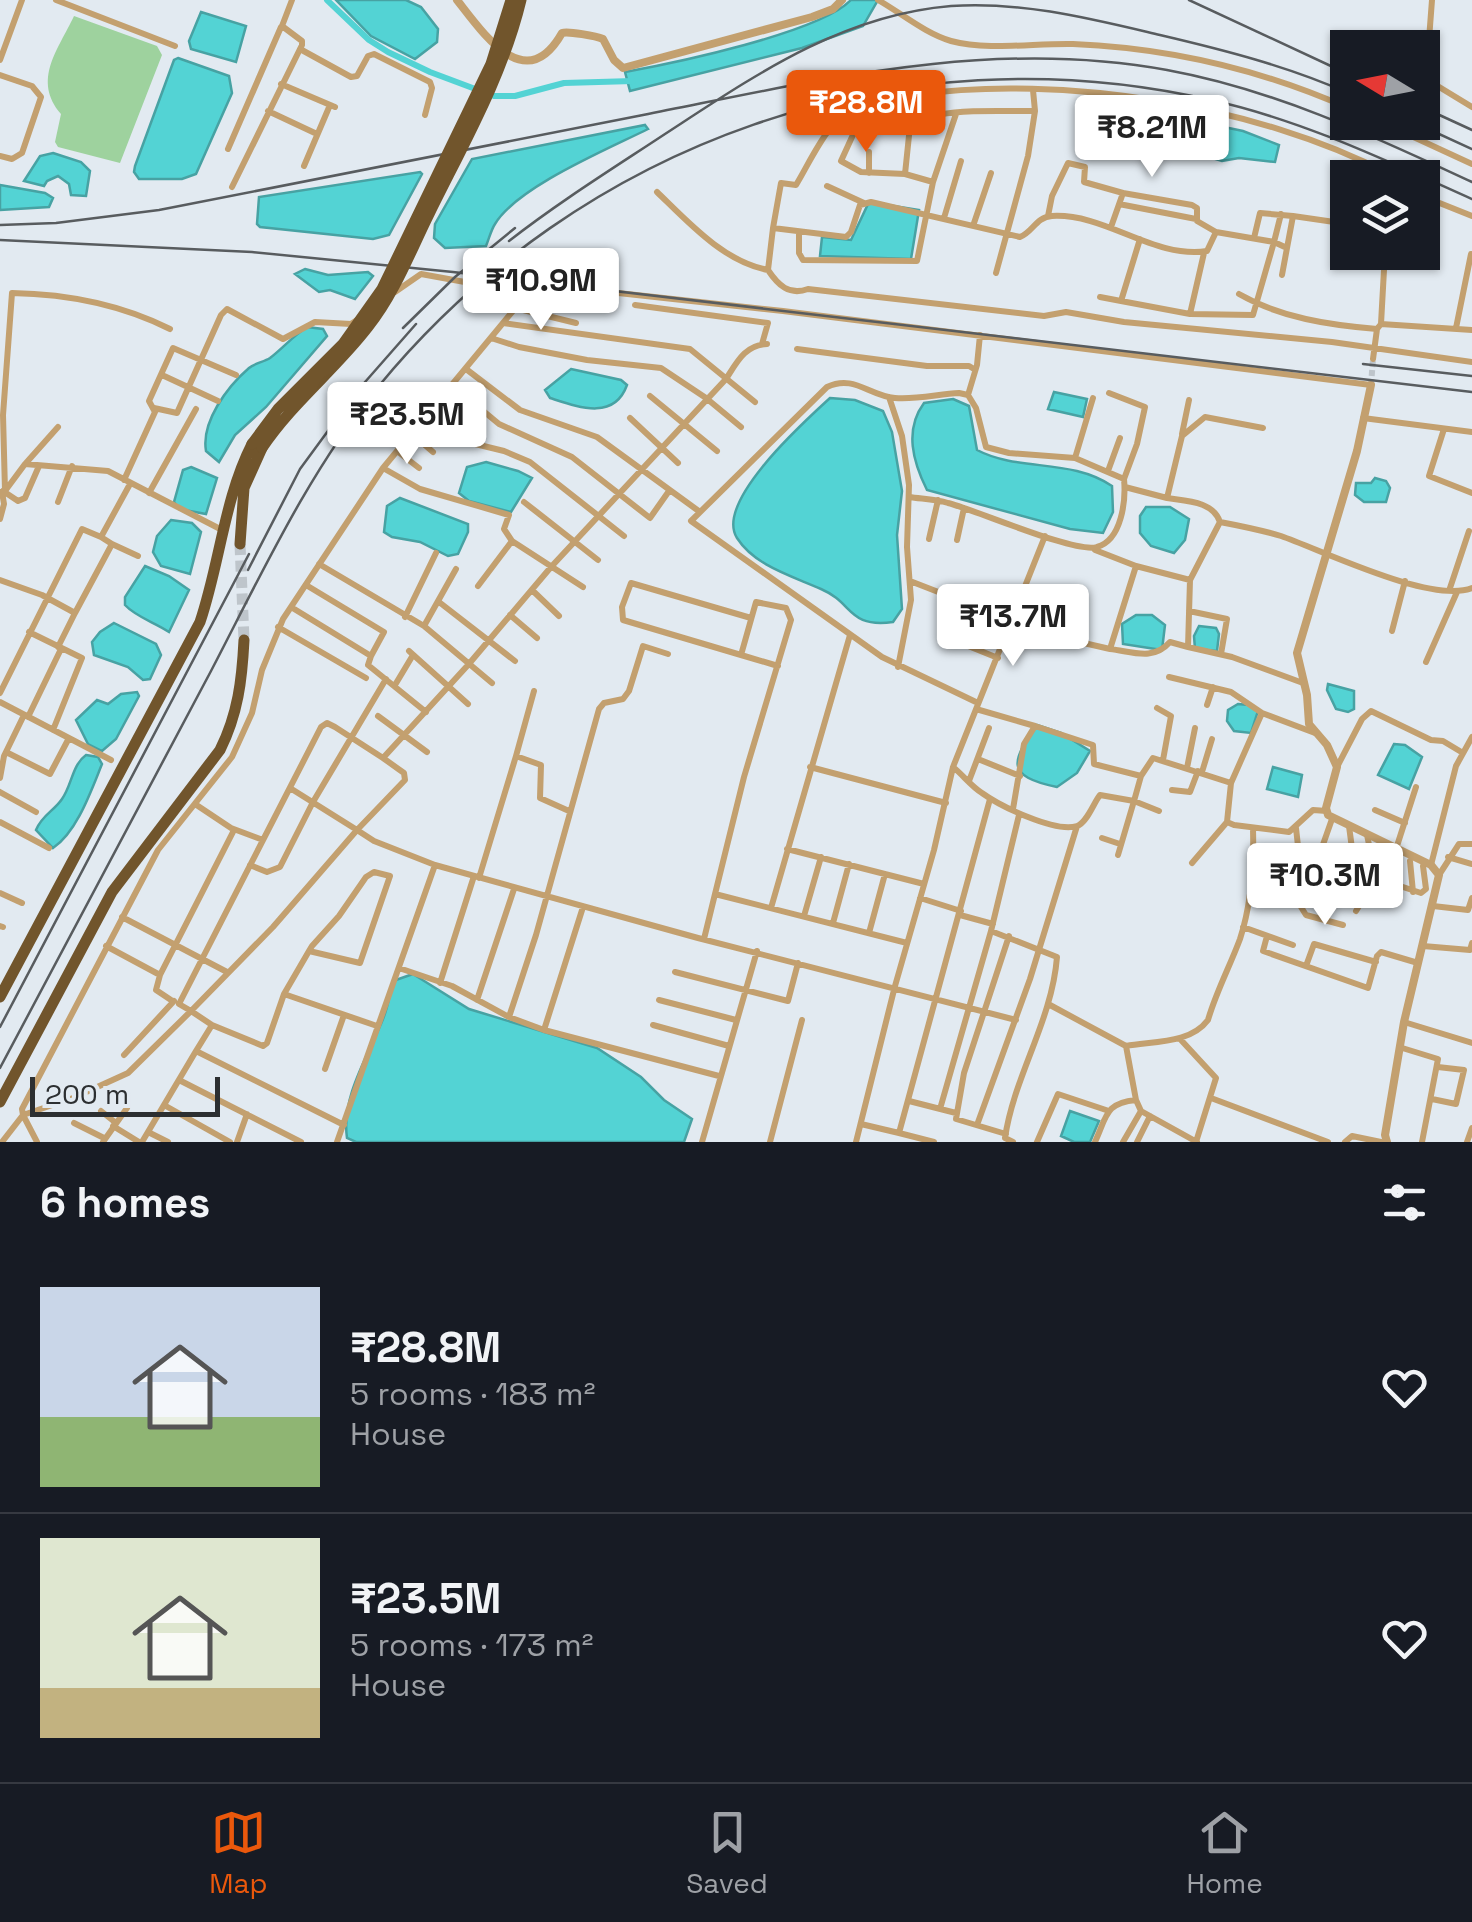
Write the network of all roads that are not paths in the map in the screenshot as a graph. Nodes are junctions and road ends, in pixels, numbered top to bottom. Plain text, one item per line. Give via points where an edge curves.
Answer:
1 (22, 0) edge
2 (56, 0) edge
3 (292, 0) edge
4 (457, 0) edge
5 (512, 0) edge
6 (520, 0) edge
7 (842, 0) edge
8 (1432, 0) edge
9 (879, 1) edge
10 (282, 26) junction
11 (300, 42) junction
12 (175, 46) dead end
13 (0, 60) edge
14 (0, 75) edge
15 (281, 84) junction
16 (1033, 90) junction
17 (1330, 101) edge
18 (1472, 108) edge
19 (268, 111) junction
20 (1035, 111) junction
21 (863, 112) dead end
22 (956, 114) junction
23 (425, 115) dead end
24 (317, 134) junction
25 (1420, 140) edge
26 (228, 149) dead end
27 (870, 152) dead end
28 (0, 156) edge
29 (1363, 160) edge
30 (960, 161) dead end
31 (1472, 164) edge
32 (304, 166) dead end
33 (991, 172) dead end
34 (868, 173) junction
35 (905, 174) junction
36 (933, 182) junction
37 (826, 186) dead end
38 (232, 187) dead end
39 (657, 192) dead end
40 (1123, 193) junction
41 (864, 203) junction
42 (1440, 203) edge
43 (1119, 204) junction
44 (926, 213) junction
45 (1280, 214) junction
46 (1048, 216) junction
47 (1293, 216) junction
48 (1472, 216) edge
49 (944, 218) junction
50 (1196, 219) junction
51 (1330, 221) edge
52 (973, 226) junction
53 (1112, 227) junction
54 (773, 228) junction
55 (799, 232) junction
56 (1216, 232) junction
57 (1006, 234) junction
58 (1140, 238) junction
59 (1254, 238) junction
60 (1274, 242) junction
61 (1286, 248) junction
62 (1204, 253) junction
63 (1471, 254) edge
64 (768, 270) junction
65 (1384, 270) edge
66 (996, 274) dead end
67 (1282, 275) dead end
68 (503, 289) junction
69 (0, 292) edge
70 (12, 294) junction
71 (1239, 294) dead end
72 (1100, 298) dead end
73 (1121, 301) junction
74 (1258, 304) junction
75 (634, 305) dead end
76 (515, 308) junction
77 (766, 309) junction
78 (1190, 314) junction
79 (763, 322) junction
80 (576, 323) dead end
81 (503, 324) junction
82 (1379, 326) junction
83 (170, 328) dead end
84 (1456, 328) junction
85 (1472, 330) edge
86 (4, 332) edge
87 (980, 335) junction
88 (491, 338) junction
89 (797, 349) dead end
90 (1373, 349) junction
91 (202, 359) junction
92 (1373, 359) tunnel mouth
93 (1472, 362) edge
94 (466, 368) junction
95 (974, 369) junction
96 (162, 375) junction
97 (236, 375) dead end
98 (726, 379) junction
99 (1370, 384) joint
100 (452, 386) junction
101 (189, 388) junction
102 (1109, 393) dead end
103 (968, 395) junction
104 (650, 396) dead end
105 (888, 396) junction
106 (706, 398) junction
107 (1093, 398) dead end
108 (1189, 400) dead end
109 (218, 401) dead end
110 (438, 402) junction
111 (755, 402) dead end
112 (154, 408) junction
113 (196, 409) dead end
114 (2, 415) edge
115 (424, 418) junction
116 (630, 418) dead end
117 (1363, 418) junction
118 (464, 422) dead end
119 (684, 423) junction
120 (58, 427) dead end
121 (741, 427) dead end
122 (1263, 428) dead end
123 (1444, 429) junction
124 (1472, 432) edge
125 (411, 433) junction
126 (1182, 436) junction
127 (1120, 438) dead end
128 (257, 446) junction
129 (662, 448) junction
130 (396, 451) junction
131 (717, 451) dead end
132 (433, 452) dead end
133 (1075, 458) junction
134 (25, 464) junction
135 (678, 464) dead end
136 (40, 466) junction
137 (72, 466) junction
138 (383, 468) junction
139 (419, 468) dead end
140 (639, 470) junction
141 (1108, 471) junction
142 (127, 482) junction
143 (1124, 483) junction
144 (3, 491) edge
145 (149, 493) junction
146 (674, 493) junction
147 (1472, 493) edge
148 (618, 496) junction
149 (909, 498) junction
150 (1167, 498) junction
151 (938, 500) junction
152 (58, 502) dead end
153 (524, 502) dead end
154 (964, 508) junction
155 (698, 510) junction
156 (596, 517) junction
157 (0, 519) edge
158 (1220, 522) junction
159 (1468, 531) dead end
160 (225, 532) junction
161 (624, 536) dead end
162 (1045, 536) junction
163 (101, 537) junction
164 (928, 539) dead end
165 (512, 540) junction
166 (575, 540) junction
167 (957, 540) dead end
168 (112, 544) junction
169 (240, 544) tunnel mouth
170 (1093, 549) junction
171 (436, 553) dead end
172 (1324, 555) junction
173 (138, 556) dead end
174 (598, 560) dead end
175 (319, 564) junction
176 (550, 566) junction
177 (1136, 566) junction
178 (456, 569) dead end
179 (0, 580) edge
180 (1190, 580) junction
181 (910, 581) junction
182 (1405, 581) junction
183 (306, 584) junction
184 (478, 586) dead end
185 (583, 587) dead end
186 (1472, 588) edge
187 (532, 590) junction
188 (1453, 592) junction
189 (48, 599) junction
190 (439, 602) junction
191 (291, 607) junction
192 (1189, 611) junction
193 (75, 613) junction
194 (510, 615) junction
195 (559, 616) dead end
196 (405, 617) junction
197 (751, 618) junction
198 (1011, 621) junction
199 (424, 626) junction
200 (278, 627) junction
201 (1392, 631) dead end
202 (29, 632) junction
203 (850, 635) junction
204 (536, 638) dead end
205 (951, 638) dead end
206 (488, 639) junction
207 (244, 640) tunnel mouth
208 (1188, 647) junction
209 (60, 648) junction
210 (1110, 648) junction
211 (668, 654) dead end
212 (741, 654) junction
213 (1221, 654) junction
214 (371, 656) junction
215 (998, 658) junction
216 (515, 661) dead end
217 (1426, 662) dead end
218 (468, 665) junction
219 (778, 666) junction
220 (898, 667) junction
221 (1168, 677) dead end
222 (366, 678) dead end
223 (386, 679) junction
224 (1303, 682) junction
225 (492, 683) dead end
226 (394, 685) junction
227 (1213, 687) junction
228 (448, 688) junction
229 (534, 691) dead end
230 (0, 693) edge
231 (240, 697) junction
232 (256, 698) junction
233 (0, 702) edge
234 (468, 704) dead end
235 (1206, 705) dead end
236 (977, 706) junction
237 (1157, 708) dead end
238 (426, 712) junction
239 (1262, 712) junction
240 (26, 716) junction
241 (378, 716) dead end
242 (1035, 726) junction
243 (988, 728) dead end
244 (1195, 728) dead end
245 (53, 730) junction
246 (402, 734) junction
247 (1316, 734) junction
248 (1472, 737) edge
249 (69, 738) junction
250 (352, 738) junction
251 (1212, 740) dead end
252 (6, 752) junction
253 (427, 752) dead end
254 (1463, 753) junction
255 (516, 756) junction
256 (383, 758) junction
257 (978, 759) junction
258 (111, 760) dead end
259 (1163, 760) junction
260 (810, 767) junction
261 (953, 768) junction
262 (1186, 768) junction
263 (1338, 768) junction
264 (1200, 772) junction
265 (0, 776) edge
266 (1020, 776) junction
267 (1142, 776) junction
268 (969, 780) junction
269 (1231, 783) junction
270 (1416, 787) dead end
271 (290, 788) junction
272 (1172, 790) dead end
273 (0, 792) edge
274 (990, 799) junction
275 (1134, 800) junction
276 (313, 802) junction
277 (946, 803) junction
278 (195, 804) junction
279 (1159, 810) dead end
280 (1375, 810) dead end
281 (569, 811) junction
282 (36, 812) dead end
283 (1016, 812) junction
284 (1329, 815) junction
285 (0, 822) edge
286 (1227, 822) junction
287 (1404, 823) junction
288 (1077, 826) junction
289 (1348, 826) junction
290 (1296, 828) junction
291 (1253, 829) junction
292 (234, 830) junction
293 (360, 832) junction
294 (1367, 835) junction
295 (1102, 838) dead end
296 (263, 840) junction
297 (1120, 844) junction
298 (1472, 844) edge
299 (48, 848) dead end
300 (787, 849) junction
301 (1396, 853) junction
302 (1118, 855) dead end
303 (821, 857) junction
304 (1448, 857) junction
305 (1410, 861) dead end
306 (1192, 863) dead end
307 (849, 864) junction
308 (1472, 864) edge
309 (250, 865) junction
310 (435, 866) junction
311 (1294, 866) dead end
312 (1427, 866) junction
313 (885, 874) junction
314 (1439, 875) junction
315 (476, 877) junction
316 (1376, 878) junction
317 (924, 884) junction
318 (1357, 886) dead end
319 (1399, 887) junction
320 (514, 889) junction
321 (1412, 892) junction
322 (1425, 892) junction
323 (0, 893) edge
324 (715, 894) junction
325 (1436, 895) junction
326 (545, 896) junction
327 (920, 898) junction
328 (1472, 898) edge
329 (22, 903) dead end
330 (1433, 906) junction
331 (583, 907) junction
332 (771, 908) junction
333 (1356, 911) dead end
334 (960, 913) junction
335 (804, 916) junction
336 (122, 917) junction
337 (834, 923) junction
338 (1342, 925) dead end
339 (1242, 927) junction
340 (992, 928) junction
341 (869, 934) junction
342 (1009, 936) junction
343 (1268, 936) junction
344 (704, 939) junction
345 (174, 943) junction
346 (907, 943) junction
347 (1472, 943) edge
348 (1294, 945) dead end
349 (106, 946) junction
350 (1422, 946) junction
351 (1041, 948) junction
352 (309, 951) junction
353 (757, 951) junction
354 (201, 958) junction
355 (1376, 962) junction
356 (798, 963) junction
357 (1418, 963) junction
358 (1306, 966) junction
359 (399, 968) junction
360 (228, 972) junction
361 (675, 972) dead end
362 (160, 975) junction
363 (440, 983) junction
364 (895, 986) junction
365 (745, 992) junction
366 (284, 994) junction
367 (0, 998) edge
368 (936, 999) junction
369 (477, 1000) junction
370 (660, 1000) dead end
371 (175, 1002) junction
372 (1050, 1005) junction
373 (968, 1007) junction
374 (983, 1011) junction
375 (193, 1012) junction
376 (344, 1015) junction
377 (509, 1017) junction
378 (736, 1020) junction
379 (802, 1020) dead end
380 (1016, 1020) junction
381 (1404, 1022) junction
382 (210, 1023) junction
383 (654, 1025) dead end
384 (377, 1026) junction
385 (544, 1030) junction
386 (1180, 1039) junction
387 (1472, 1043) edge
388 (728, 1046) junction
389 (1126, 1046) junction
390 (1399, 1047) junction
391 (196, 1051) junction
392 (124, 1055) dead end
393 (1438, 1067) junction
394 (325, 1068) dead end
395 (1468, 1072) edge
396 (719, 1076) junction
397 (180, 1080) junction
398 (1211, 1098) junction
399 (1432, 1099) junction
400 (1136, 1100) junction
401 (908, 1101) junction
402 (0, 1102) edge
403 (164, 1105) junction
404 (127, 1108) dead end
405 (940, 1108) junction
406 (101, 1111) dead end
407 (1109, 1111) junction
408 (1141, 1111) junction
409 (956, 1113) junction
410 (247, 1114) junction
411 (1150, 1116) junction
412 (24, 1118) junction
413 (74, 1123) dead end
414 (114, 1124) junction
415 (861, 1124) junction
416 (344, 1125) junction
417 (977, 1125) junction
418 (1472, 1128) edge
419 (148, 1132) junction
420 (899, 1133) junction
421 (1006, 1134) junction
422 (36, 1139) edge
423 (104, 1140) edge
424 (1125, 1141) edge
425 (2, 1142) edge
426 (141, 1142) edge
427 (168, 1142) edge
428 (234, 1142) edge
429 (301, 1142) edge
430 (337, 1142) edge
431 (702, 1142) edge
432 (770, 1142) edge
433 (856, 1142) edge
434 (934, 1142) edge
435 (1013, 1142) edge
436 (1037, 1142) edge
437 (1096, 1142) edge
438 (1137, 1142) edge
439 (1196, 1142) edge
440 (1328, 1142) edge
441 (1345, 1142) edge
442 (1384, 1142) edge
443 (1422, 1142) edge
444 (1468, 1142) edge

1 - 13 street
2 - 12 street
3 - 10 street
4 - 7 street via 491,43 522,60 544,58 566,32 604,39 623,68 812,18
5 - 128 highway, bridge via 491,64 382,289 343,344 278,408
6 - 128 highway, bridge via 494,83 385,303
8 - 18 street via 1426,79
9 - 17 street via 951,41 1170,54 1270,76
10 - 11 street
10 - 26 street
11 - 15 street
11 - 23 street via 351,76 374,54 425,79 432,88
14 - 28 street via 38,91 41,104 22,153
15 - 19 street
15 - 24 street via 332,106
16 - 20 street
16 - 29 street via 1186,106
16 - 54 street via 963,90 861,103 832,125 796,185 781,183
19 - 24 street
19 - 38 street
20 - 22 street
20 - 57 street
21 - 34 street via 841,161
22 - 35 street via 919,118 910,126
22 - 36 street
24 - 32 street
25 - 31 street
27 - 34 street
30 - 49 street
33 - 52 street
34 - 35 street
35 - 36 street
36 - 44 street
37 - 41 street
39 - 64 street via 744,264
40 - 43 street
40 - 46 street via 1084,182 1085,168 1068,163
40 - 50 street via 1192,205
41 - 44 street
41 - 55 street via 846,237
42 - 48 street
43 - 50 street
43 - 53 street
44 - 49 street
44 - 55 street via 917,261 803,260
45 - 47 street
45 - 59 street via 1260,213
45 - 60 street
46 - 53 street
46 - 57 street via 1025,236
47 - 51 street
47 - 61 street
49 - 52 street
50 - 56 street
52 - 57 street
53 - 58 street
54 - 55 street
54 - 64 street
56 - 59 street
56 - 62 street
57 - 66 street
58 - 62 street
58 - 73 street
59 - 60 street
60 - 61 street
60 - 74 street
61 - 67 street
62 - 78 street
63 - 84 street
64 - 90 street via 798,293 1044,316 1066,312
65 - 82 street
68 - 76 street
68 - 77 street via 528,282
68 - 91 street via 420,274 351,324 315,322 283,339 228,309
69 - 70 street
70 - 83 street via 110,304
70 - 86 street
71 - 74 street
72 - 73 street
73 - 78 street
74 - 78 street via 1253,315
74 - 82 street via 1324,324
75 - 79 street
76 - 80 street
76 - 81 street
77 - 79 street
77 - 87 street
79 - 98 street via 764,344 743,354
81 - 88 street
81 - 98 street via 677,345
82 - 84 street
82 - 90 street
84 - 85 street
86 - 114 street
87 - 95 street
87 - 99 street
88 - 94 street
88 - 106 street via 587,360 662,368
89 - 95 street
90 - 92 street
90 - 93 street
91 - 96 street via 172,348
91 - 97 street
91 - 101 street
94 - 100 street
94 - 140 street via 520,410 586,431
95 - 103 street
96 - 101 street
96 - 112 street via 149,401
98 - 106 street
98 - 111 street
99 - 117 street
100 - 110 street
100 - 148 street via 508,429 572,457
101 - 109 street
101 - 112 street via 177,413
102 - 143 street via 1145,407
103 - 105 street
103 - 133 street via 986,447
104 - 119 street
105 - 149 street via 902,436
105 - 155 street via 853,382 827,387
106 - 119 street
106 - 121 street
107 - 133 street
108 - 126 street
110 - 115 street
110 - 118 street
112 - 142 street
113 - 145 street
114 - 144 street
115 - 125 street
115 - 156 street via 463,440 530,462
116 - 129 street
117 - 123 street
117 - 172 street
119 - 129 street
119 - 131 street
120 - 134 street
122 - 126 street via 1208,416
123 - 124 street
123 - 147 street via 1429,476
125 - 130 street
125 - 132 street
126 - 150 street
127 - 141 street
128 - 160 highway via 234,488
128 - 169 highway via 244,488
129 - 135 street
129 - 140 street
130 - 138 street
130 - 139 street
133 - 141 street
134 - 136 street
134 - 144 street
136 - 137 street
136 - 144 street via 26,498 18,501
137 - 142 street via 108,471
137 - 152 street
138 - 165 street via 420,489 510,515 504,529
138 - 175 street
140 - 146 street
140 - 148 street
141 - 143 street
142 - 145 street
142 - 163 street
143 - 150 street
143 - 170 street via 1121,516 1112,535
144 - 157 street
145 - 160 street
146 - 148 street via 650,518
146 - 155 street
148 - 156 street
149 - 151 street
149 - 181 street
150 - 158 street via 1202,504
151 - 154 street
151 - 164 street
153 - 166 street
154 - 162 street
154 - 167 street
155 - 203 street via 691,521
156 - 161 street
156 - 166 street
158 - 172 street
158 - 180 street
159 - 188 street
160 - 367 highway via 189,646
162 - 170 street
162 - 198 street
163 - 168 street
163 - 189 street via 82,529
165 - 176 street
165 - 184 street
166 - 174 street
166 - 176 street
168 - 173 street
168 - 193 street
170 - 177 street
171 - 196 street
172 - 182 street
172 - 224 street via 1298,646
175 - 183 street
175 - 196 street
176 - 185 street
176 - 187 street
177 - 180 street
177 - 210 street
178 - 190 street
179 - 189 street
180 - 192 street
181 - 198 street
181 - 220 street
182 - 188 street
182 - 201 street
183 - 191 street
183 - 214 street via 384,632
186 - 188 street
187 - 194 street
187 - 195 street
188 - 217 street
189 - 193 street
189 - 202 street
190 - 199 street
190 - 206 street
191 - 200 street
191 - 214 street
192 - 208 street
192 - 213 street via 1226,619
193 - 209 street
194 - 204 street
194 - 206 street
196 - 199 street
197 - 212 street
197 - 212 street via 631,583 622,607 623,620
197 - 219 street via 756,602 786,608 791,620
198 - 210 street
198 - 215 street
199 - 218 street
200 - 222 street
200 - 232 street
202 - 209 street
202 - 230 street
203 - 220 street
203 - 260 street
205 - 215 street
206 - 216 street
206 - 218 street
207 - 231 highway
208 - 210 street via 1170,642 1153,655
208 - 213 street
209 - 240 street
209 - 245 street via 82,662
211 - 281 street via 643,646 629,692 599,709
212 - 219 street
213 - 224 street
214 - 223 street via 368,665
215 - 236 street
218 - 225 street
218 - 228 street
219 - 324 street
220 - 236 street
221 - 227 street
223 - 226 street
223 - 250 street
224 - 247 street via 1307,720
226 - 228 street via 411,653
226 - 238 street
227 - 235 street
227 - 239 street
228 - 234 street
228 - 238 street
229 - 255 street
231 - 232 street
231 - 402 highway via 220,750 100,913
232 - 278 street via 232,756
233 - 240 street
236 - 242 street
236 - 261 street
237 - 259 street via 1170,716
238 - 246 street
239 - 247 street
239 - 269 street
240 - 245 street
240 - 252 street
241 - 246 street
242 - 266 street via 1024,744
242 - 267 street via 1094,745 1094,764
243 - 257 street
244 - 262 street
245 - 249 street
246 - 253 street
246 - 256 street
247 - 263 street
248 - 254 street
249 - 252 street via 50,774
249 - 258 street
250 - 256 street
250 - 271 street via 327,723
250 - 276 street
251 - 264 street
252 - 265 street
254 - 263 street via 1370,711
254 - 312 street
255 - 281 street via 541,765 540,798
255 - 315 street
256 - 293 street via 405,780
257 - 266 street
257 - 268 street
259 - 262 street
259 - 267 street via 1152,758
260 - 277 street
260 - 300 street
261 - 268 street
261 - 277 street
262 - 264 street
263 - 284 street
264 - 269 street
264 - 272 street via 1190,792
266 - 283 street
267 - 275 street
268 - 274 street
269 - 286 street
270 - 287 street
271 - 276 street
271 - 296 street
273 - 282 street
274 - 283 street
274 - 334 street
275 - 279 street
275 - 288 street via 1100,794
275 - 297 street
276 - 293 street
276 - 309 street via 280,867 267,872
277 - 317 street
278 - 292 street
278 - 336 street via 158,850
280 - 287 street
281 - 326 street
283 - 288 street
283 - 340 street
284 - 289 street
284 - 290 street via 1313,810
284 - 338 street via 1301,907 1306,915
285 - 299 street
286 - 291 street
286 - 306 street
287 - 301 street
288 - 351 street
289 - 294 street
289 - 318 street
290 - 291 street
290 - 311 street
291 - 339 street
292 - 296 street
292 - 345 street
293 - 310 street
293 - 360 street
294 - 301 street
294 - 316 street
295 - 297 street
296 - 309 street
297 - 302 street
298 - 304 street via 1459,844
300 - 303 street
300 - 332 street
301 - 312 street
301 - 319 street
303 - 307 street
303 - 335 street
304 - 308 street
304 - 314 street
305 - 321 street
307 - 313 street
307 - 337 street
309 - 354 street
310 - 315 street
310 - 359 street
312 - 314 street
312 - 322 street
313 - 317 street
313 - 341 street
314 - 325 street
315 - 320 street
315 - 363 street
316 - 319 street
316 - 333 street
317 - 327 street
319 - 321 street
320 - 326 street
320 - 369 street
321 - 322 street
322 - 325 street
323 - 329 street
324 - 332 street
324 - 344 street
325 - 330 street
326 - 331 street
326 - 377 street
327 - 334 street
327 - 346 street
328 - 330 street via 1468,910
330 - 350 street
331 - 344 street
331 - 385 street
332 - 335 street
334 - 340 street
334 - 368 street
335 - 337 street
336 - 345 street
336 - 349 street
337 - 341 street
339 - 343 street
339 - 386 street via 1208,1020
340 - 342 street
340 - 373 street
341 - 346 street
342 - 351 street
342 - 374 street
343 - 348 street
343 - 358 street via 1264,951
344 - 353 street
345 - 354 street
345 - 362 street
346 - 364 street
347 - 350 street via 1470,950
349 - 362 street
349 - 412 street via 22,1109
350 - 357 street
351 - 372 street via 1058,957
351 - 380 street
352 - 352 street via 366,877 390,876 360,963
352 - 366 street
353 - 356 street
353 - 365 street
354 - 360 street
354 - 371 street
355 - 357 street via 1386,952
355 - 358 street via 1314,944
355 - 358 street via 1368,988
356 - 364 street
356 - 365 street via 788,1001
357 - 381 street
359 - 363 street
359 - 384 street
360 - 375 street
361 - 365 street
362 - 371 street via 156,990
363 - 369 street
364 - 368 street
364 - 415 street
365 - 378 street
366 - 376 street
366 - 382 street via 263,1046
368 - 373 street
368 - 401 street
369 - 377 street
370 - 378 street
371 - 375 street
371 - 392 street
372 - 389 street
372 - 421 street
373 - 374 street
373 - 405 street
374 - 380 street
374 - 409 street
375 - 382 street
375 - 412 street via 128,1073
376 - 384 street
376 - 394 street
377 - 385 street
378 - 388 street
379 - 432 street
380 - 417 street
381 - 387 street
381 - 390 street
382 - 391 street
383 - 388 street
384 - 416 street
385 - 396 street
386 - 389 street
386 - 398 street via 1216,1078
388 - 396 street
389 - 400 street
390 - 393 street via 1436,1057
390 - 442 street
391 - 397 street
391 - 416 street
393 - 395 street
393 - 399 street
395 - 399 street via 1456,1104
396 - 431 street
397 - 403 street
397 - 410 street
398 - 439 street
398 - 440 street
399 - 443 street
400 - 407 street
400 - 408 street
401 - 405 street
401 - 420 street
403 - 419 street
403 - 428 street
404 - 414 street
405 - 409 street
406 - 414 street
407 - 436 street via 1058,1094
407 - 437 street
408 - 411 street
408 - 424 street
409 - 417 street via 956,1119
410 - 428 street
410 - 429 street
411 - 438 street
411 - 439 street
412 - 422 street
412 - 425 street
413 - 423 street
414 - 423 street
414 - 426 street
415 - 420 street
415 - 433 street
416 - 430 street
417 - 421 street
418 - 444 street
419 - 426 street
419 - 427 street
420 - 434 street
421 - 435 street
441 - 442 street via 1352,1136

